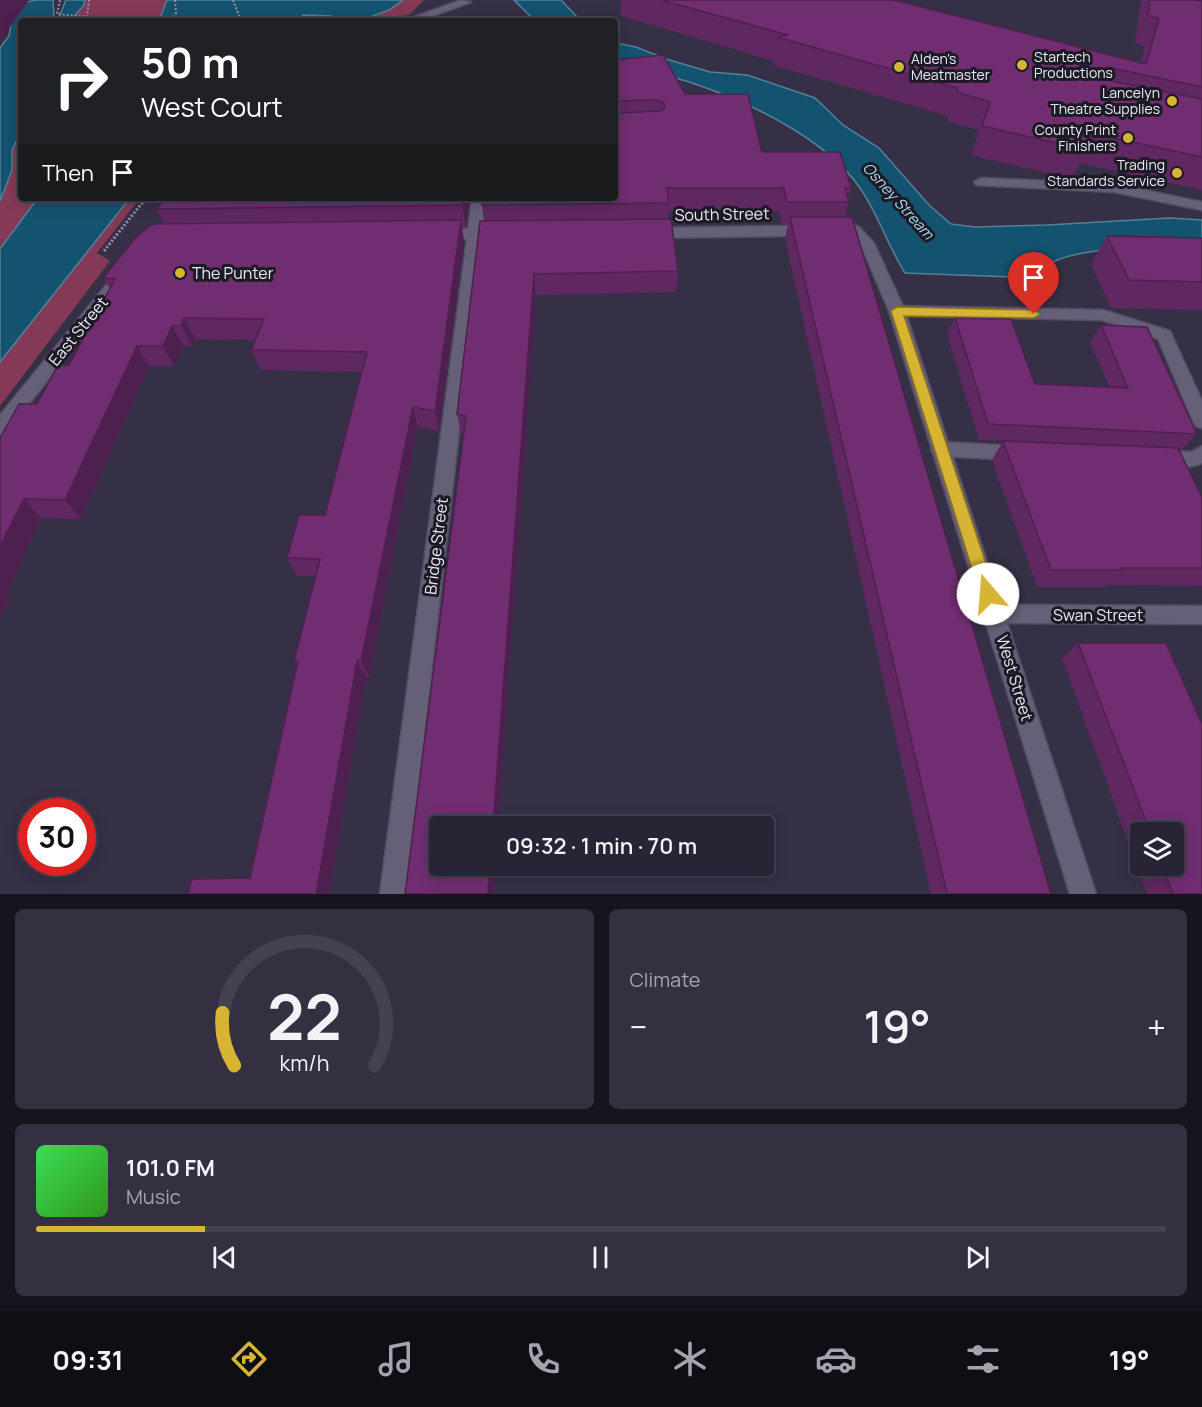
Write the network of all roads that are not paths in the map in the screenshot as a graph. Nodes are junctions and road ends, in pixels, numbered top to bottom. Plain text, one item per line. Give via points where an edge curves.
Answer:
1 (467, 1) edge
2 (467, 17) dead end
3 (417, 18) edge
4 (981, 182) dead end
5 (479, 201) edge
6 (1202, 206) edge
7 (854, 230) joint
8 (627, 233) edge
9 (475, 234) junction
10 (520, 234) edge
11 (421, 235) edge
12 (131, 264) edge
13 (897, 311) junction
14 (1202, 421) edge
15 (0, 428) edge
16 (940, 449) junction
17 (1033, 453) edge
18 (1202, 453) edge
19 (1148, 458) edge
20 (995, 614) junction
21 (1202, 615) edge
22 (393, 894) edge
23 (1083, 894) edge

1 - 2 street
1 - 3 street
4 - 6 street via 1114,188
5 - 9 street, Bridge Street
7 - 8 street, South Street
7 - 13 street, West Street via 867,243
9 - 10 street
9 - 11 street
9 - 22 street, Bridge Street
12 - 15 street, East Street
13 - 14 street via 1103,315 1164,335
13 - 16 street, West Street
16 - 17 street
16 - 20 street, West Street
18 - 19 street via 1194,459
20 - 21 street, Swan Street
20 - 23 street, West Street

